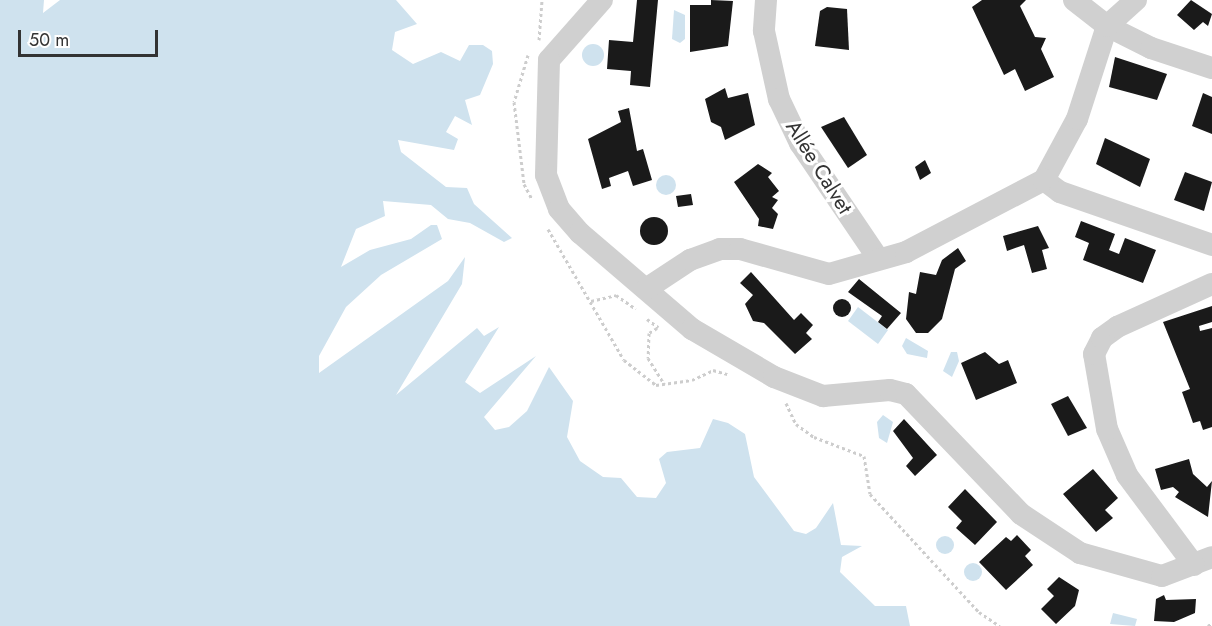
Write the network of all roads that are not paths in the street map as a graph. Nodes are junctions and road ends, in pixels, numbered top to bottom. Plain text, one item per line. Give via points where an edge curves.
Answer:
1 (602, 0) edge
2 (766, 0) edge
3 (1074, 0) edge
4 (1136, 0) edge
5 (1107, 26) junction
6 (1212, 68) edge
7 (1044, 180) junction
8 (1212, 245) edge
9 (878, 258) junction
10 (1212, 284) edge
11 (646, 289) junction
12 (1203, 561) edge

1 - 11 street via 552,51 546,175 567,221
2 - 9 street, Allée Calvet via 764,31 779,99 800,143
3 - 5 street
4 - 5 street
5 - 6 street
5 - 7 street via 1077,119
7 - 8 street via 1059,192
7 - 9 street via 983,207 925,243
9 - 11 street via 829,274 740,249 720,249 690,260
10 - 12 street via 1117,327 1101,338 1094,354 1107,429 1127,475
11 - 12 street via 664,319 810,394 890,390 906,394 1021,514 1080,553 1162,576

